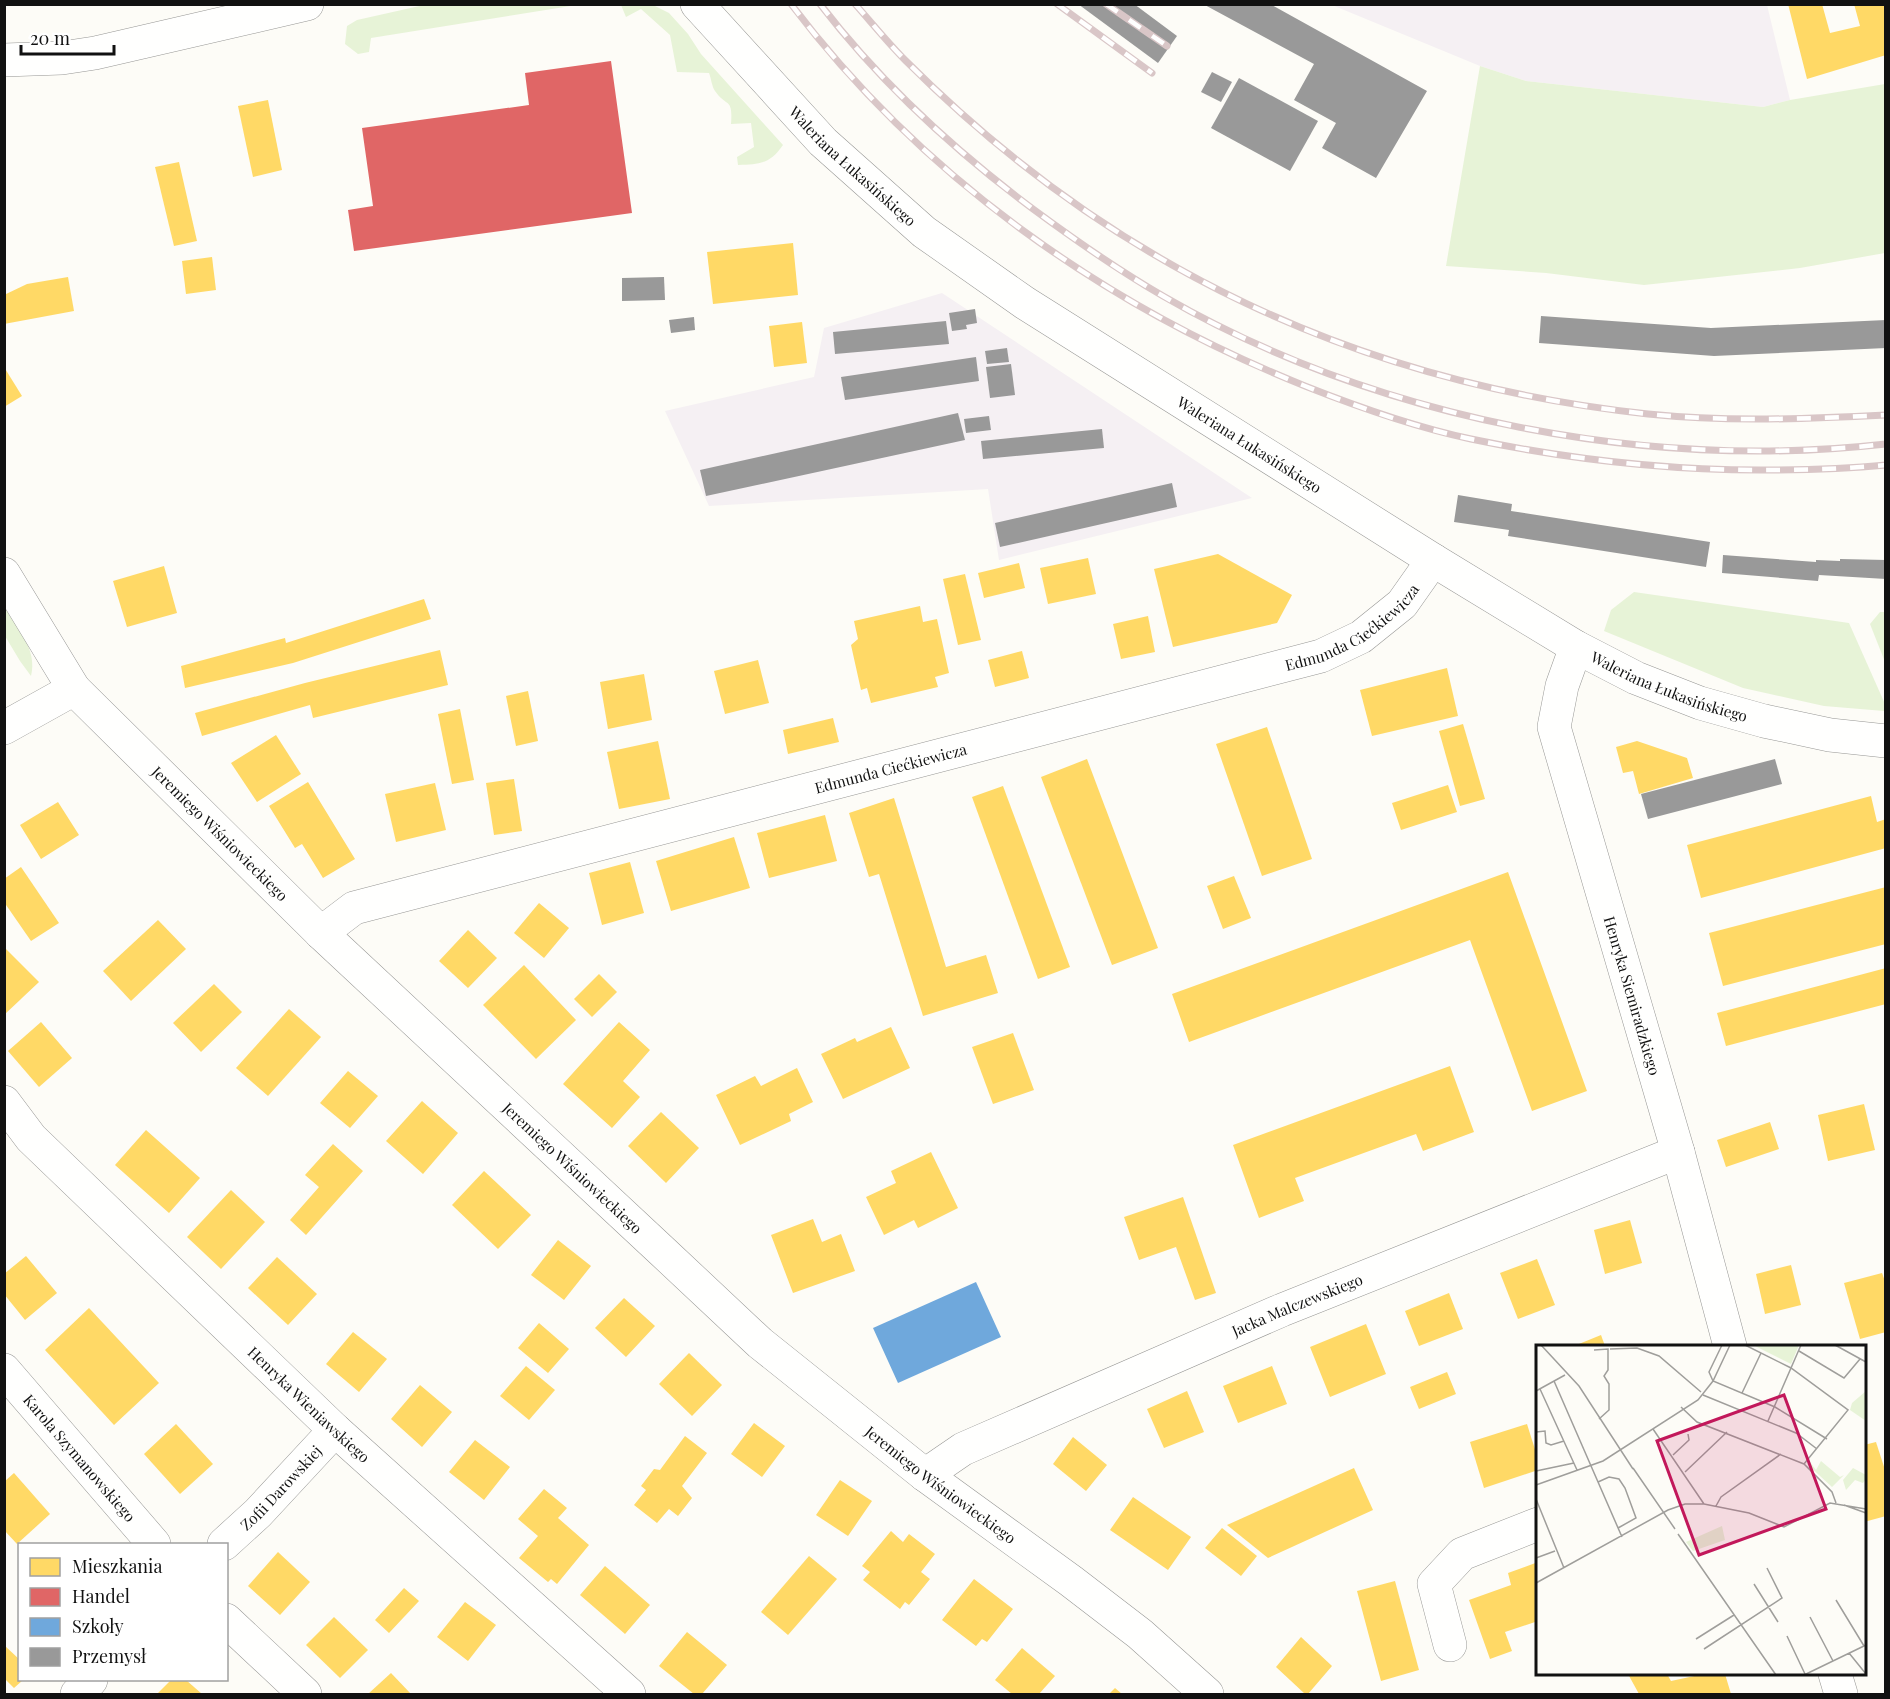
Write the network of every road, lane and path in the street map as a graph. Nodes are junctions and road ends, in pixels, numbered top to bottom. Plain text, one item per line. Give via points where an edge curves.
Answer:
1 (307, 4) edge
2 (697, 4) edge
3 (4, 60) edge
4 (1433, 560) junction
5 (4, 574) edge
6 (1576, 647) junction
7 (74, 689) junction
8 (4, 728) edge
9 (1886, 741) edge
10 (321, 933) junction
11 (4, 1102) edge
12 (1677, 1152) junction
13 (1729, 1345) edge
14 (4, 1370) edge
15 (335, 1430) junction
16 (925, 1475) junction
17 (1536, 1525) edge
18 (152, 1543) edge
19 (226, 1543) edge
20 (228, 1622) edge
21 (1450, 1645) dead end
22 (1835, 1675) edge
23 (90, 1681) edge
24 (77, 1695) edge
25 (305, 1695) edge
26 (629, 1695) edge
27 (1207, 1695) edge
28 (1841, 1695) edge

1 - 3 street via 95,53
2 - 4 street, Waleriana Łukasińskiego via 823,142 924,232 1025,303
4 - 6 street, Waleriana Łukasińskiego
4 - 10 street, Edmunda Ciećkiewicza via 1402,604 1361,637 1321,656 354,908
5 - 7 street, Jeremiego Wiśniowieckiego
6 - 9 street, Waleriana Łukasińskiego via 1636,678 1700,703 1764,721
6 - 12 street, Henryka Siemiradzkiego via 1562,686 1554,727
7 - 8 street
7 - 10 street, Jeremiego Wiśniowieckiego
10 - 16 street, Jeremiego Wiśniowieckiego via 760,1343
11 - 15 street, Henryka Wieniawskiego via 31,1138
12 - 13 street, Henryka Siemiradzkiego
12 - 16 street, Jacka Malczewskiego via 1282,1310 963,1449
14 - 18 street, Karola Szymanowskiego
15 - 19 street, Zofii Darowskiej
15 - 26 street, Henryka Wieniawskiego
16 - 27 street, Jeremiego Wiśniowieckiego via 1140,1634
17 - 21 street via 1462,1554 1434,1584
20 - 25 street
22 - 28 street
23 - 24 street

